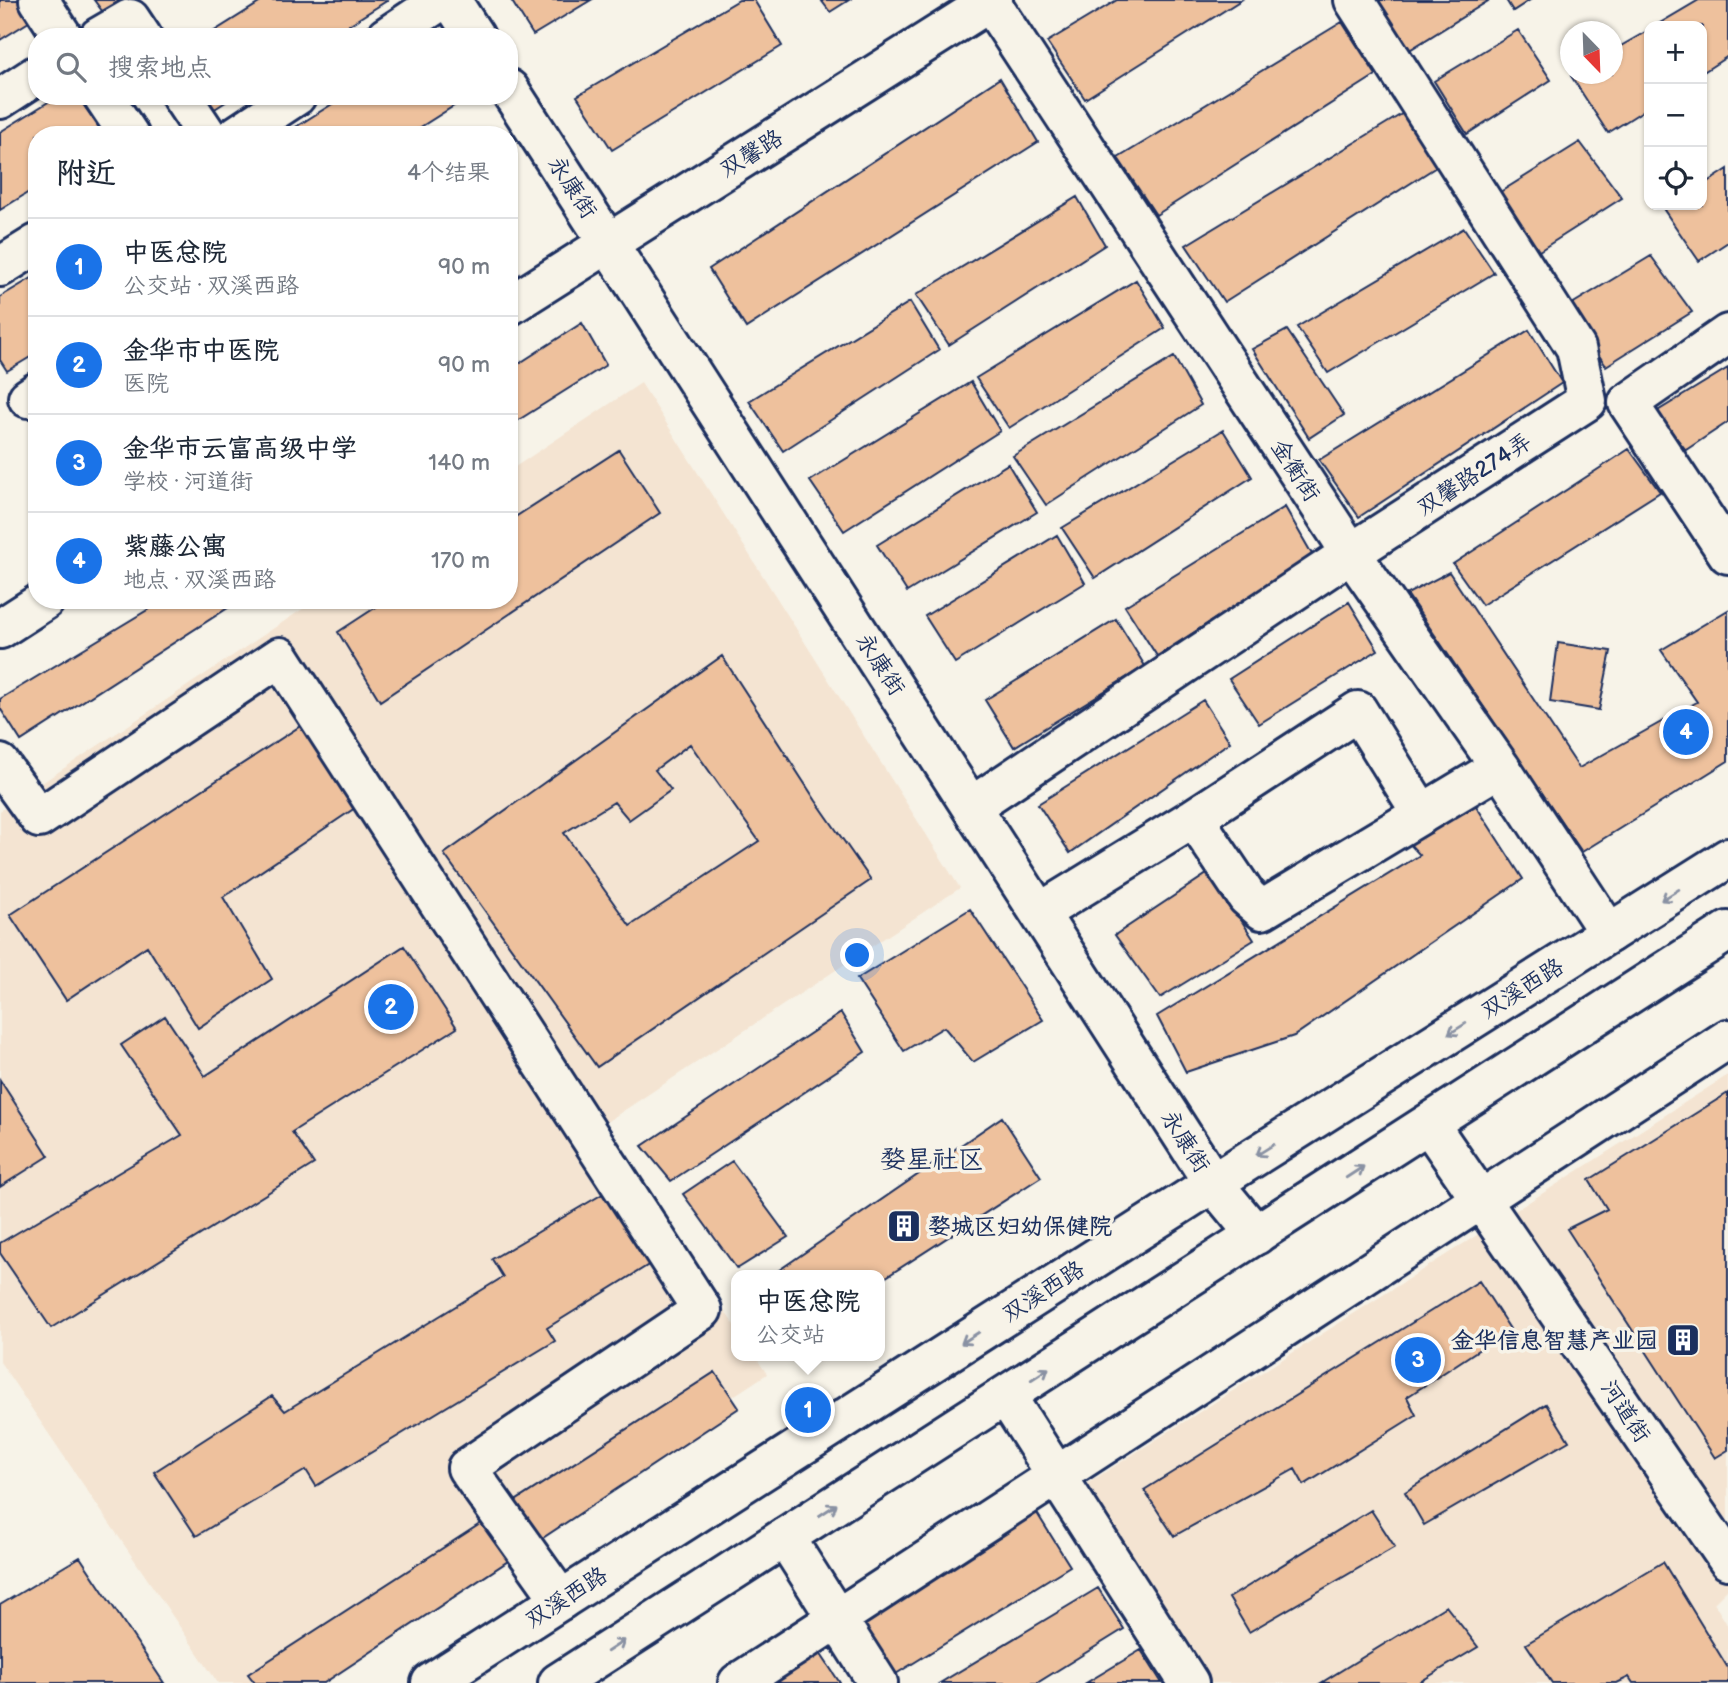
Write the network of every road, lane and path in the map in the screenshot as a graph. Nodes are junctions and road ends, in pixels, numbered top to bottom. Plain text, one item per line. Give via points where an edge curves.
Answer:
1 (39, 0) edge
2 (442, 0) edge
3 (451, 0) edge
4 (1354, 0) edge
5 (991, 1) edge
6 (58, 28) edge
7 (114, 28) edge
8 (136, 28) edge
9 (400, 28) edge
10 (469, 28) edge
11 (28, 81) edge
12 (0, 99) edge
13 (518, 103) edge
14 (109, 105) edge
15 (187, 105) edge
16 (282, 105) edge
17 (123, 126) edge
18 (201, 126) edge
19 (251, 126) edge
20 (610, 243) junction
21 (28, 250) edge
22 (0, 267) edge
23 (518, 300) edge
24 (1728, 334) edge
25 (1351, 553) junction
26 (1728, 554) edge
27 (31, 609) edge
28 (0, 629) edge
29 (0, 764) edge
30 (1500, 767) junction
31 (972, 806) junction
32 (1422, 814) junction
33 (1194, 818) junction
34 (1728, 858) edge
35 (1041, 912) junction
36 (1728, 931) edge
37 (1609, 933) junction
38 (1728, 1039) edge
39 (1429, 1124) junction
40 (1213, 1183) junction
41 (1480, 1198) junction
42 (1256, 1235) junction
43 (1006, 1396) junction
44 (1057, 1475) junction
45 (785, 1538) junction
46 (1728, 1560) edge
47 (561, 1600) junction
48 (837, 1618) junction
49 (431, 1683) edge
50 (558, 1683) edge
51 (738, 1683) edge
52 (878, 1683) edge
53 (1189, 1683) edge

1 - 6 street
2 - 9 street
3 - 10 street
4 - 25 street, 双馨路274弄 via 1576,348 1587,401
5 - 20 street, 双馨路
5 - 25 street, 金衡街
7 - 8 street via 130,19
11 - 12 street
13 - 20 street, 永康街
14 - 17 street
15 - 18 street
16 - 19 street
20 - 23 street, 双馨路
20 - 31 street, 永康街
21 - 22 street
24 - 26 street via 1628,403
25 - 30 street, 金衡街
25 - 31 street, 双馨路274弄
27 - 28 street
29 - 47 street via 39,818 280,657 702,1310 467,1468
30 - 32 street
30 - 37 street, 金衡街
31 - 35 street, 永康街
32 - 33 street via 1262,910 1247,897
32 - 33 street via 1358,710
33 - 35 street
34 -> 37 street, 双溪西路
35 - 40 street, 永康街
36 - 39 street
37 -> 40 street, 双溪西路
38 - 41 street
39 - 41 street, 河道街
42 -> 39 street
40 - 42 street, 永康街
40 -> 47 street, 双溪西路
41 - 44 street
41 - 46 street, 河道街
43 -> 42 street
43 - 44 street
45 -> 43 street
44 - 48 street
44 - 53 street
45 - 48 street
50 -> 45 street
47 - 49 street, 双溪西路
48 - 51 street
48 - 52 street

